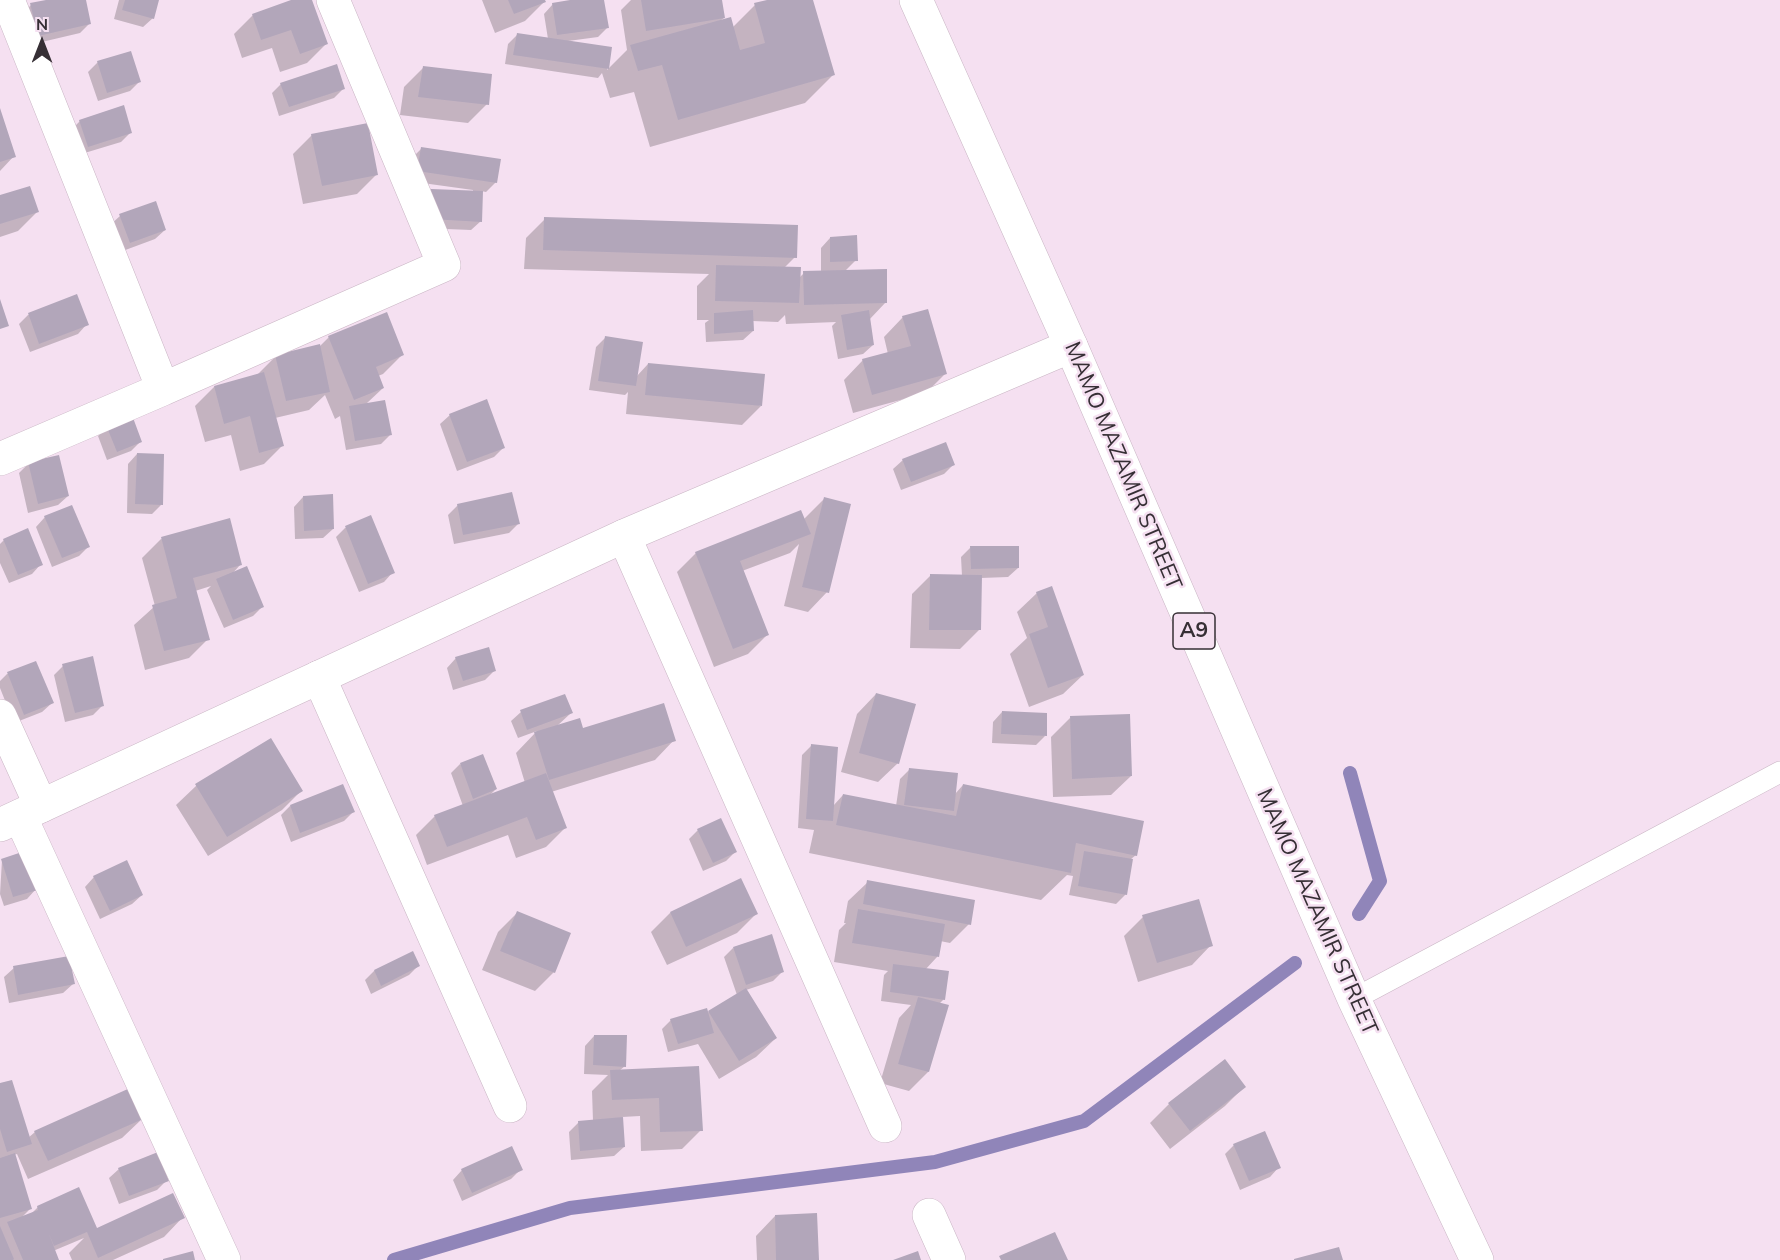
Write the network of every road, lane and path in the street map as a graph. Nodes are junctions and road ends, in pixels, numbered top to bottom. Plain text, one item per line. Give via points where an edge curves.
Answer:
1 (8, 0) edge
2 (333, 0) edge
3 (916, 0) edge
4 (1071, 346) junction
5 (163, 389) junction
6 (0, 459) edge
7 (624, 536) junction
8 (319, 677) junction
9 (0, 716) edge
10 (1780, 772) edge
11 (20, 816) edge
12 (1354, 999) junction
13 (510, 1106) dead end
14 (885, 1126) dead end
15 (929, 1215) dead end
16 (224, 1260) edge
17 (950, 1260) edge
18 (1478, 1260) edge

1 - 5 street
2 - 5 street via 444,265
3 - 4 street, MAMO MAZAMIR STREET / A9
4 - 7 street
4 - 12 street, MAMO MAZAMIR STREET / A9
5 - 6 street
7 - 8 street
7 - 14 street
8 - 11 street
8 - 13 street
9 - 11 street
10 - 12 lane
11 - 16 street
12 - 18 street, MAMO MAZAMIR STREET / A9
15 - 17 street

